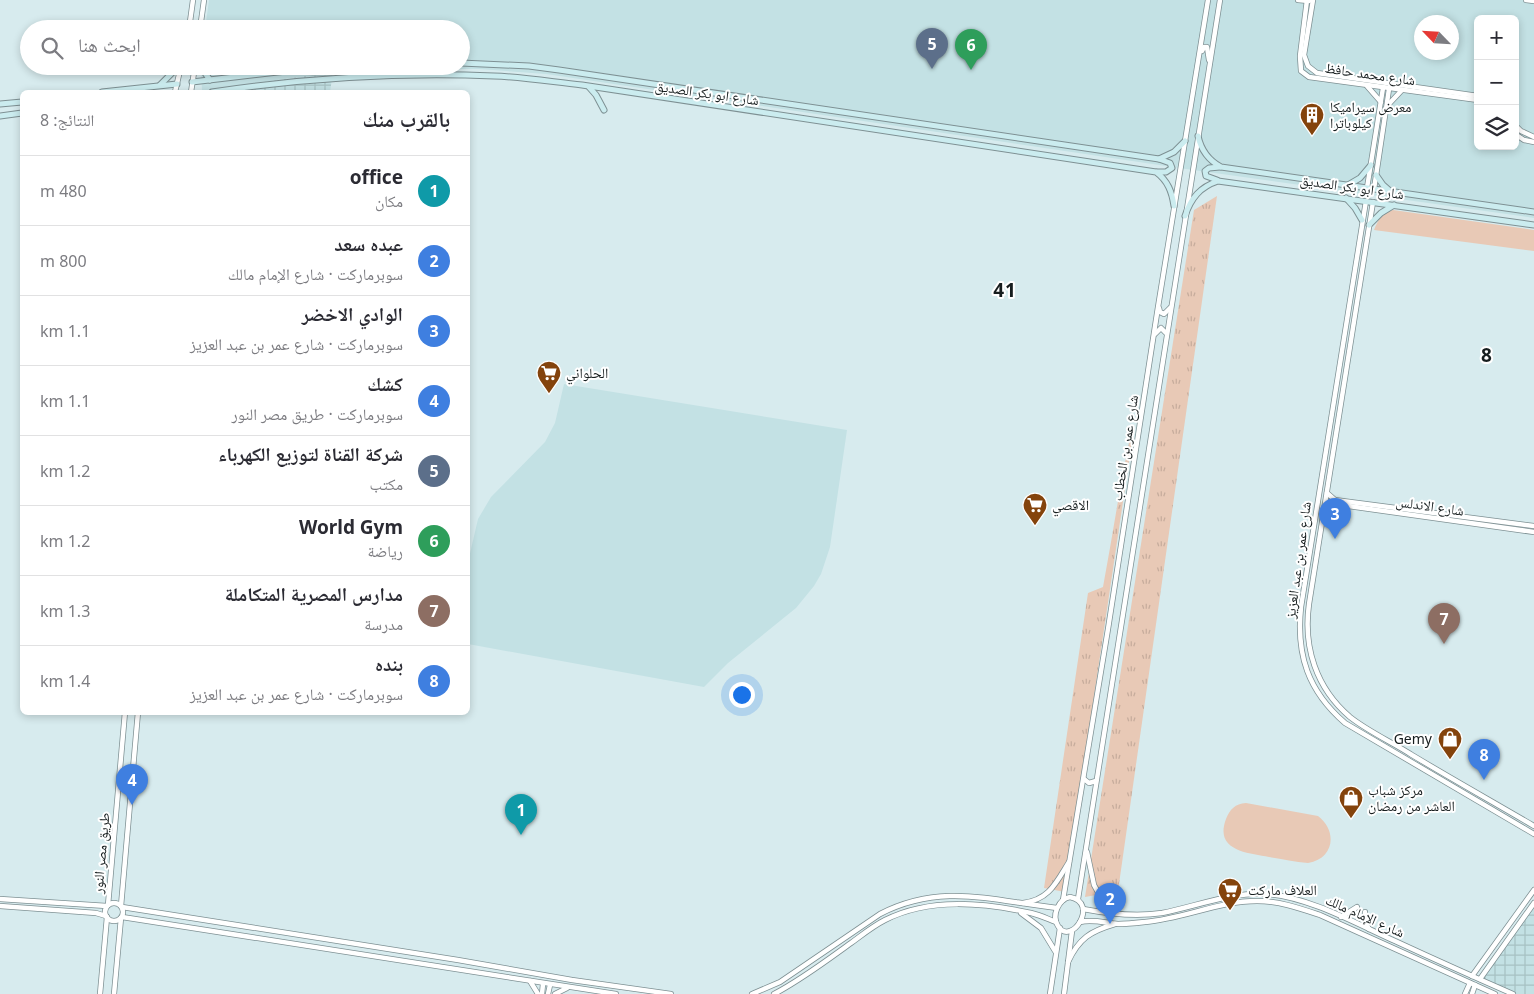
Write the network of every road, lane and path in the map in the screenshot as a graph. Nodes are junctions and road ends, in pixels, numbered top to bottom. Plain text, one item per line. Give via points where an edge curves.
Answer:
1 (193, 0) edge
2 (204, 0) edge
3 (1208, 0) edge
4 (1220, 0) edge
5 (1298, 0) edge
6 (1526, 0) edge
7 (1307, 1) edge
8 (1313, 1) edge
9 (1534, 1) edge
10 (190, 20) edge
11 (201, 20) edge
12 (1215, 23) junction
13 (1205, 24) junction
14 (1305, 31) junction
15 (1198, 62) junction
16 (470, 63) edge
17 (1210, 64) junction
18 (171, 75) edge
19 (178, 75) edge
20 (193, 75) edge
21 (206, 75) edge
22 (251, 75) edge
23 (413, 75) edge
24 (470, 75) edge
25 (242, 76) junction
26 (210, 80) junction
27 (192, 82) junction
28 (177, 84) junction
29 (1366, 85) junction
30 (159, 86) junction
31 (588, 86) junction
32 (244, 88) junction
33 (1386, 88) junction
34 (121, 90) edge
35 (176, 90) edge
36 (191, 90) edge
37 (229, 90) edge
38 (1402, 90) junction
39 (1474, 95) edge
40 (1474, 99) edge
41 (20, 102) edge
42 (1381, 102) junction
43 (0, 104) edge
44 (1386, 107) junction
45 (814, 108) junction
46 (604, 110) dead end
47 (20, 114) edge
48 (0, 116) edge
49 (812, 120) junction
50 (1519, 129) edge
51 (1198, 136) junction
52 (1519, 137) edge
53 (1534, 137) edge
54 (1017, 138) junction
55 (1185, 141) junction
56 (1534, 142) edge
57 (1058, 144) junction
58 (1015, 150) junction
59 (1056, 156) junction
60 (1159, 159) junction
61 (1371, 165) junction
62 (1221, 167) junction
63 (1156, 172) junction
64 (1370, 174) junction
65 (1376, 175) junction
66 (1218, 180) junction
67 (1348, 185) junction
68 (1367, 188) junction
69 (1374, 189) junction
70 (1391, 192) junction
71 (1346, 198) junction
72 (1366, 201) junction
73 (1373, 202) junction
74 (1394, 204) junction
75 (1174, 206) junction
76 (1534, 212) edge
77 (1185, 216) junction
78 (1363, 219) junction
79 (1370, 222) junction
80 (1534, 225) edge
81 (1353, 283) junction
82 (1360, 283) junction
83 (1158, 307) junction
84 (1170, 308) junction
85 (1166, 335) junction
86 (1154, 336) junction
87 (1330, 427) junction
88 (1337, 428) junction
89 (1327, 493) junction
90 (1335, 502) junction
91 (1324, 510) junction
92 (1502, 525) junction
93 (1534, 526) edge
94 (1534, 532) edge
95 (1302, 598) junction
96 (1310, 599) junction
97 (125, 715) edge
98 (138, 715) edge
99 (1084, 779) junction
100 (1096, 781) junction
101 (1488, 798) junction
102 (1484, 804) junction
103 (1500, 806) junction
104 (1497, 812) junction
105 (1534, 826) edge
106 (1534, 834) edge
107 (1087, 842) junction
108 (1071, 859) junction
109 (1534, 890) edge
110 (951, 895) junction
111 (0, 899) edge
112 (1078, 899) junction
113 (1063, 900) junction
114 (1011, 902) junction
115 (1534, 903) edge
116 (951, 904) junction
117 (0, 906) edge
118 (107, 906) junction
119 (122, 906) junction
120 (97, 907) junction
121 (1357, 907) dead end
122 (1058, 908) junction
123 (131, 909) junction
124 (1083, 909) junction
125 (1018, 911) junction
126 (1365, 912) dead end
127 (96, 913) junction
128 (1110, 914) junction
129 (107, 917) junction
130 (121, 917) junction
131 (1341, 917) junction
132 (130, 918) junction
133 (1056, 922) junction
134 (1080, 922) junction
135 (1511, 923) junction
136 (1118, 924) junction
137 (1517, 927) junction
138 (1060, 928) junction
139 (1369, 929) junction
140 (1072, 930) junction
141 (1394, 941) junction
142 (1391, 947) junction
143 (1056, 952) junction
144 (1068, 962) junction
145 (1472, 976) junction
146 (1480, 979) junction
147 (530, 981) junction
148 (1470, 983) junction
149 (543, 984) junction
150 (550, 985) junction
151 (1476, 985) junction
152 (569, 988) junction
153 (100, 994) edge
154 (114, 994) edge
155 (538, 994) edge
156 (542, 994) edge
157 (548, 994) edge
158 (555, 994) edge
159 (616, 994) edge
160 (670, 994) edge
161 (752, 994) edge
162 (774, 994) edge
163 (1050, 994) edge
164 (1064, 994) edge
165 (1465, 994) edge
166 (1472, 994) edge
167 (1494, 994) edge
168 (1513, 994) edge

1 - 10 street
2 - 11 street
3 - 13 street, شارع عمر بن الخطاب
4 - 12 street, شارع عمر بن الخطاب
5 - 7 street
6 - 9 street
7 - 8 street
7 - 14 street
8 - 14 street
12 - 13 street via 1209,28
12 - 17 street, شارع عمر بن الخطاب
13 - 15 street, شارع عمر بن الخطاب
14 - 29 street, شارع محمد حافظ via 1300,56 1304,74
14 - 39 street, شارع محمد حافظ via 1304,55 1308,66 1317,73
15 - 17 street via 1205,46
15 - 55 street, شارع عمر بن الخطاب
16 - 45 main road, شارع ابو بكر الصديق via 529,66
17 - 51 street, شارع عمر بن الخطاب
18 - 30 main road
19 - 28 street
20 - 27 street
21 - 26 main road
22 - 25 main road
23 - 32 main road, شارع ابو بكر الصديق via 345,77
24 - 31 main road, شارع ابو بكر الصديق
25 - 26 main road
25 - 32 main road
26 - 27 main road
27 - 36 street
28 - 30 main road
28 - 35 street
29 - 33 street, شارع محمد حافظ
29 - 42 street
30 - 34 main road
31 - 46 main road
31 - 49 main road, شارع ابو بكر الصديق
32 - 37 main road, شارع ابو بكر الصديق
33 - 38 street, شارع محمد حافظ
33 - 42 street
33 - 44 street
38 - 40 street, شارع محمد حافظ
38 - 44 street
41 - 43 main road
42 - 61 street
44 - 65 street
45 - 49 main road
45 - 54 main road, شارع ابو بكر الصديق
47 - 48 main road
49 - 58 main road, شارع ابو بكر الصديق
50 - 53 street
51 - 62 main road via 1205,155
51 - 77 street, شارع عمر بن الخطاب
52 - 56 street
54 - 57 main road, شارع ابو بكر الصديق
54 - 58 main road
55 - 60 main road via 1174,152
55 - 75 street, شارع عمر بن الخطاب
57 - 59 main road
57 - 60 main road, شارع ابو بكر الصديق
58 - 59 main road, شارع ابو بكر الصديق
59 - 63 main road, شارع ابو بكر الصديق
60 - 63 main road via 1170,163 1172,168
61 - 64 street
61 - 67 main road via 1360,178
62 - 66 main road via 1205,171 1206,176
62 - 67 main road, شارع ابو بكر الصديق
63 - 75 main road via 1170,187
64 - 65 street
64 - 68 street
65 - 69 street
65 - 70 main road
66 - 71 main road, شارع ابو بكر الصديق
66 - 77 main road via 1193,197
67 - 68 main road, شارع ابو بكر الصديق
68 - 69 main road, شارع ابو بكر الصديق
69 - 70 main road, شارع ابو بكر الصديق
70 - 76 main road, شارع ابو بكر الصديق
71 - 72 main road, شارع ابو بكر الصديق
71 - 78 main road
72 - 73 main road, شارع ابو بكر الصديق
72 - 78 street, شارع عمر بن عبد العزيز
73 - 74 main road, شارع ابو بكر الصديق
73 - 79 street, شارع عمر بن عبد العزيز
74 - 79 main road
74 - 80 main road, شارع ابو بكر الصديق
75 - 83 street, شارع عمر بن الخطاب
77 - 84 street, شارع عمر بن الخطاب
78 - 79 street
78 - 81 street, شارع عمر بن عبد العزيز
79 - 82 street, شارع عمر بن عبد العزيز
81 - 82 street
81 - 87 street, شارع عمر بن عبد العزيز
82 - 88 street, شارع عمر بن عبد العزيز
83 - 84 street via 1163,314
83 - 86 street, شارع عمر بن الخطاب
84 - 85 street, شارع عمر بن الخطاب
85 - 86 street via 1160,328
85 - 100 street, شارع عمر بن الخطاب
86 - 99 street, شارع عمر بن الخطاب
87 - 88 street
87 - 95 street, شارع عمر بن عبد العزيز
88 - 89 street, شارع عمر بن عبد العزيز
89 - 90 street
89 - 91 street, شارع عمر بن عبد العزيز
90 - 91 street
90 - 92 street, شارع الاندلس
91 - 96 street, شارع عمر بن عبد العزيز
92 - 93 street, شارع الاندلس
92 - 94 street, شارع الاندلس
95 - 96 street
95 - 102 street, شارع عمر بن عبد العزيز via 1300,635 1304,662 1326,705 1356,730
96 - 101 street, شارع عمر بن عبد العزيز via 1307,626 1310,652 1320,680 1334,700 1360,724
97 - 118 street, طريق مصر النور
98 - 119 street, طريق مصر النور
99 - 100 street via 1089,783
99 - 108 street, شارع عمر بن الخطاب
100 - 107 street, شارع عمر بن الخطاب
101 - 102 street
101 - 103 street, شارع عمر بن عبد العزيز
102 - 104 street, شارع عمر بن عبد العزيز
103 - 104 street
103 - 105 street, شارع عمر بن عبد العزيز
104 - 106 street, شارع عمر بن عبد العزيز
107 - 112 street, شارع عمر بن الخطاب
107 - 128 street via 1088,864 1094,885
108 - 113 street, شارع عمر بن الخطاب
108 - 114 street via 1040,899
109 - 135 street
110 - 114 street
110 - 116 street
110 - 161 street via 916,899 892,907 780,982
111 - 120 street
112 - 113 street via 1070,897
112 - 124 street
113 - 122 street
114 - 122 street
115 - 137 street
116 - 125 street
116 - 162 street via 914,909 886,920
117 - 127 street
118 - 119 street via 115,902
118 - 120 street
118 - 129 street
119 - 123 street
119 - 130 street
120 - 127 street
121 - 131 street
122 - 133 street
123 - 132 street
123 - 160 street
124 - 128 street, شارع الإمام مالك
124 - 134 street
125 - 133 street
125 - 143 street via 1041,928
126 - 139 street
127 - 129 street
128 - 131 street, شارع الإمام مالك via 1160,913 1233,896 1266,894 1302,901
129 - 130 street via 115,921
129 - 153 street
130 - 132 street
130 - 154 street
131 - 139 street, شارع الإمام مالك
132 - 147 street
133 - 138 street
134 - 136 street, شارع الإمام مالك via 1092,920
134 - 140 street
135 - 137 street
135 - 145 street
136 - 142 street, شارع الإمام مالك via 1159,921 1233,903 1266,901 1309,911
136 - 144 street via 1089,934
137 - 146 street
138 - 140 street
138 - 143 street
139 - 141 street, شارع الإمام مالك
140 - 144 street
141 - 142 street
141 - 145 street, شارع الإمام مالك
142 - 148 street, شارع الإمام مالك
143 - 163 street
144 - 164 street
145 - 146 street, شارع الإمام مالك
146 - 168 street, شارع الإمام مالك
147 - 149 street
147 - 155 street
148 - 151 street, شارع الإمام مالك
148 - 165 street
149 - 150 street
149 - 156 street
150 - 152 street
150 - 157 street
151 - 166 street
151 - 167 street, شارع الإمام مالك
152 - 158 street
152 - 159 street

